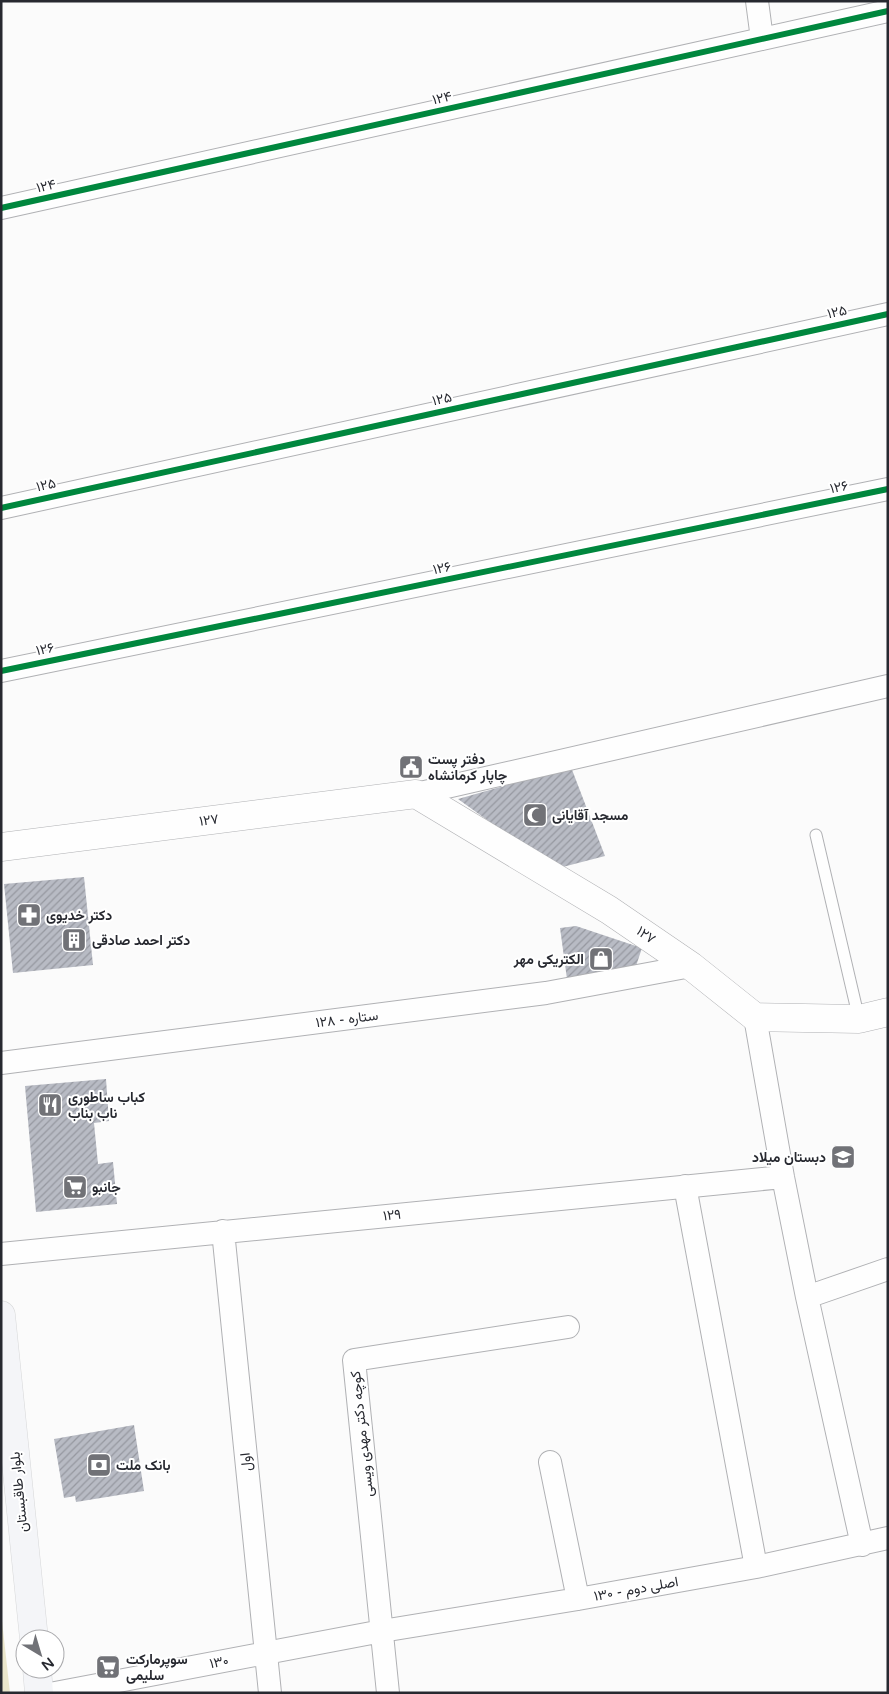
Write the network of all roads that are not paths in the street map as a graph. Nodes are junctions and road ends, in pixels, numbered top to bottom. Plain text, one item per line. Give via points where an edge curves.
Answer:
1 (757, 1) edge
2 (888, 11) edge
3 (762, 39) junction
4 (1, 208) edge
5 (888, 314) edge
6 (888, 490) edge
7 (1, 508) edge
8 (1, 671) edge
9 (888, 686) edge
10 (416, 794) junction
11 (816, 835) dead end
12 (1, 847) edge
13 (691, 966) junction
14 (888, 1012) edge
15 (755, 1017) junction
16 (859, 1019) junction
17 (1, 1063) edge
18 (783, 1177) junction
19 (685, 1186) junction
20 (223, 1231) junction
21 (1, 1254) edge
22 (888, 1269) edge
23 (807, 1297) junction
24 (1, 1315) edge
25 (568, 1326) dead end
26 (550, 1462) dead end
27 (888, 1538) edge
28 (862, 1545) junction
29 (756, 1567) junction
30 (578, 1599) junction
31 (33, 1629) edge
32 (382, 1630) junction
33 (266, 1653) junction
34 (38, 1679) edge
35 (39, 1693) edge
36 (55, 1693) edge
37 (270, 1693) edge
38 (388, 1693) edge

1 - 3 street
2 - 3 street, ۱۲۴
3 - 4 street, ۱۲۴
5 - 7 street, ۱۲۵
6 - 8 street, ۱۲۶
9 - 10 street, ۱۲۷
10 - 12 street, ۱۲۷
10 - 13 street, ۱۲۷ via 609,910
11 - 16 lane
13 - 15 street, ۱۲۷
13 - 17 street, ۱۲۸ - ستاره via 546,993
14 - 16 street
15 - 16 street
15 - 18 street
18 - 19 street, ۱۲۹
18 - 23 street
19 - 20 street, ۱۲۹
19 - 29 street
20 - 21 street, ۱۲۹
20 - 33 street, اول
22 - 23 street
23 - 28 street
24 - 31 main road, بلوار طاقبستان
25 - 32 street, کوچه دکتر مهدی ویسی via 354,1360
26 - 30 street
27 - 28 street, اصلی دوم - ۱۳۰
28 - 29 street, اصلی دوم - ۱۳۰
29 - 30 street, اصلی دوم - ۱۳۰
30 - 32 street, اصلی دوم - ۱۳۰
32 - 33 street, ۱۳۰
32 - 38 street, کوچه دکتر مهدی ویسی
33 - 36 street, ۱۳۰
33 - 37 street, اول
34 - 35 main road

